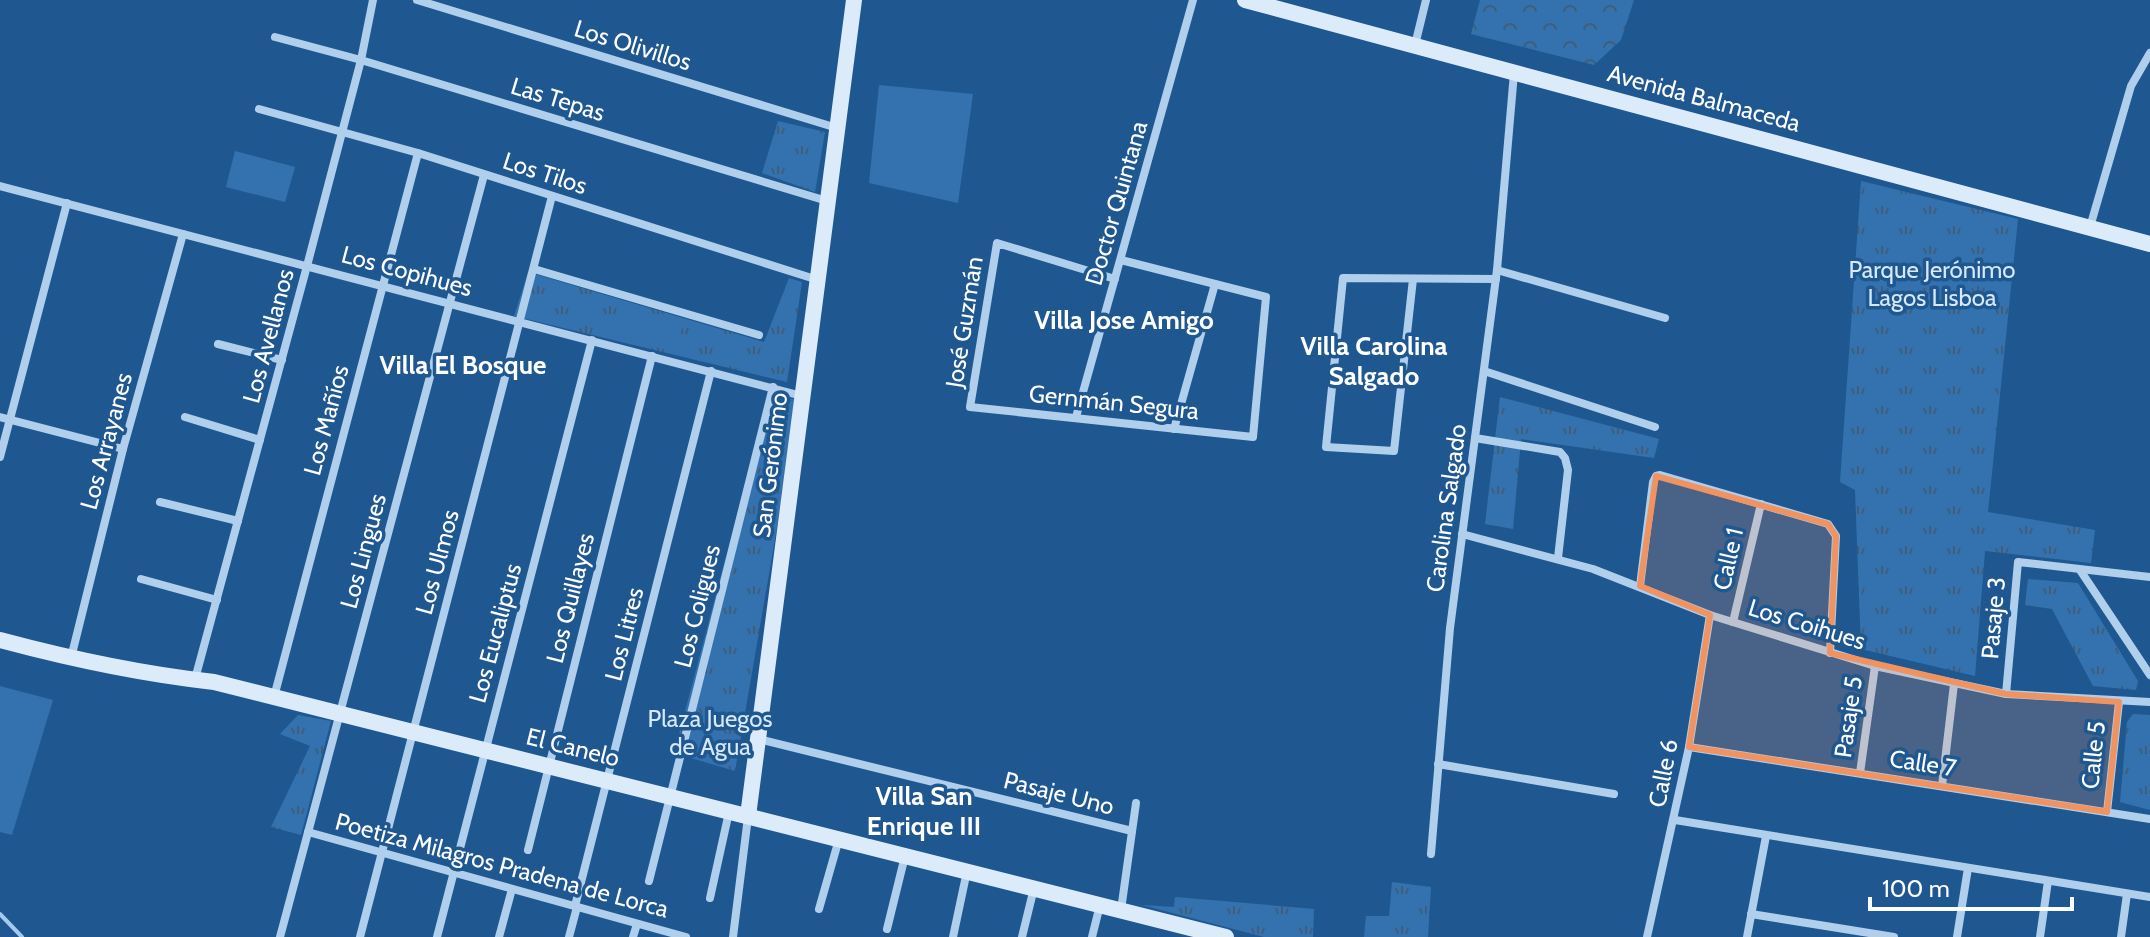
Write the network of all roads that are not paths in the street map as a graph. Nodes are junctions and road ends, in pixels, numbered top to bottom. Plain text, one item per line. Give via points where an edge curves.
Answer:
1 (373, 0) edge
2 (417, 0) edge
3 (854, 0) edge
4 (1193, 0) edge
5 (1245, 0) edge
6 (1426, 0) edge
7 (1262, 2) edge
8 (275, 37) dead end
9 (1414, 46) junction
10 (2150, 53) edge
11 (361, 60) junction
12 (1514, 73) junction
13 (259, 109) dead end
14 (838, 128) junction
15 (341, 130) junction
16 (418, 153) junction
17 (484, 175) junction
18 (0, 186) edge
19 (552, 196) junction
20 (828, 202) junction
21 (67, 203) junction
22 (2090, 227) junction
23 (183, 234) junction
24 (2150, 244) edge
25 (1121, 260) junction
26 (307, 266) junction
27 (534, 269) junction
28 (1497, 274) junction
29 (1115, 279) junction
30 (1413, 279) junction
31 (818, 280) junction
32 (1215, 284) junction
33 (382, 285) junction
34 (450, 303) junction
35 (1665, 318) dead end
36 (520, 321) junction
37 (759, 335) dead end
38 (592, 340) junction
39 (218, 344) dead end
40 (652, 356) junction
41 (282, 360) junction
42 (711, 371) junction
43 (1484, 371) junction
44 (773, 387) junction
45 (803, 396) junction
46 (970, 407) joint
47 (185, 417) dead end
48 (1076, 417) junction
49 (5, 419) edge
50 (1655, 427) dead end
51 (1174, 429) junction
52 (1475, 438) junction
53 (260, 440) junction
54 (123, 449) junction
55 (0, 457) edge
56 (160, 502) dead end
57 (1761, 504) junction
58 (238, 521) junction
59 (1462, 534) junction
60 (1558, 558) junction
61 (2080, 570) junction
62 (2150, 577) edge
63 (141, 579) dead end
64 (1640, 586) junction
65 (217, 600) junction
66 (1710, 615) junction
67 (1733, 622) junction
68 (0, 640) edge
69 (1830, 653) junction
70 (71, 659) junction
71 (1875, 666) junction
72 (2150, 675) edge
73 (195, 680) junction
74 (1954, 684) junction
75 (2006, 694) junction
76 (274, 697) junction
77 (2119, 702) junction
78 (2150, 702) edge
79 (339, 714) junction
80 (413, 732) junction
81 (758, 739) junction
82 (1689, 747) junction
83 (486, 750) junction
84 (1438, 764) junction
85 (548, 766) junction
86 (1860, 773) junction
87 (607, 781) junction
88 (1942, 786) junction
89 (1614, 794) dead end
90 (669, 796) junction
91 (1136, 803) dead end
92 (729, 811) junction
93 (2107, 812) junction
94 (748, 816) junction
95 (2150, 819) edge
96 (1675, 820) junction
97 (1132, 831) junction
98 (308, 832) junction
99 (1766, 836) junction
100 (839, 839) junction
101 (528, 850) dead end
102 (382, 853) junction
103 (1431, 854) dead end
104 (905, 856) junction
105 (1968, 868) junction
106 (967, 871) junction
107 (454, 873) junction
108 (649, 881) dead end
109 (2048, 881) junction
110 (1034, 888) junction
111 (512, 889) junction
112 (2127, 894) junction
113 (2150, 897) edge
114 (710, 898) dead end
115 (1100, 905) junction
116 (576, 907) junction
117 (819, 909) dead end
118 (1121, 910) junction
119 (1751, 914) junction
120 (637, 924) junction
121 (887, 929) dead end
122 (1164, 929) edge
123 (280, 937) edge
124 (360, 937) edge
125 (437, 937) edge
126 (499, 937) edge
127 (569, 937) edge
128 (633, 937) edge
129 (686, 937) edge
130 (733, 937) edge
131 (953, 937) edge
132 (1022, 937) edge
133 (1092, 937) edge
134 (1226, 937) edge
135 (1647, 937) edge
136 (1747, 937) edge
137 (1894, 937) edge
138 (1957, 937) edge
139 (2040, 937) edge
140 (2121, 937) edge

1 - 11 street, Los Avellanos
2 - 14 street, Los Olivillos
3 - 14 street, San Gerónimo
4 - 25 street, Doctor Quintana
5 - 7 street, Avenida Balmaceda
6 - 9 street
7 - 9 street, Avenida Balmaceda
8 - 11 street, Las Tepas
9 - 12 street, Avenida Balmaceda
10 - 22 street via 2131,86
11 - 15 street, Los Avellanos
11 - 20 street, Las Tepas
12 - 22 street, Avenida Balmaceda
12 - 28 street, Carolina Salgado
13 - 15 street, Los Tilos
14 - 20 street, San Gerónimo
15 - 16 street, Los Tilos
15 - 26 street, Los Avellanos
16 - 17 street, Los Tilos
16 - 33 street, Los Mañíos
17 - 19 street, Los Tilos
17 - 34 street, Los Lingues
18 - 21 street, Los Copihues
19 - 27 street, Los Ulmos
19 - 31 street, Los Tilos
20 - 31 street, San Gerónimo
21 - 23 street, Los Copihues
21 - 49 street
22 - 24 street, Avenida Balmaceda
23 - 26 street, Los Copihues
23 - 54 street, Los Arrayanes
25 - 29 street, Doctor Quintana
25 - 32 street
26 - 33 street, Los Copihues
26 - 41 street, Los Avellanos
27 - 36 street, Los Ulmos
27 - 37 street
28 - 30 street
28 - 35 street
28 - 43 street, Carolina Salgado
29 - 46 street, José Guzmán via 997,243
29 - 48 street, Doctor Quintana
30 - 30 street via 1343,278 1326,447 1394,451
31 - 45 street, San Gerónimo
32 - 51 street
32 - 51 street, Gernmán Segura via 1266,297 1253,437
33 - 34 street, Los Copihues
33 - 76 street, Los Mañíos
34 - 36 street, Los Copihues
34 - 79 street, Los Lingues
36 - 38 street, Los Copihues
36 - 80 street, Los Ulmos
38 - 40 street, Los Copihues
38 - 83 street, Los Eucaliptus
39 - 41 street
40 - 42 street, Los Copihues
40 - 85 street, Los Quillayes
41 - 53 street, Los Avellanos
42 - 44 street, Los Copihues
42 - 87 street, Los Litres
43 - 50 street
43 - 52 street, Carolina Salgado
44 - 45 street, Los Copihues
44 - 90 street, Los Coligues
45 - 81 street, San Gerónimo
46 - 48 street, Gernmán Segura
47 - 53 street
48 - 51 street, Gernmán Segura
49 - 54 street
49 - 55 street
52 - 59 street, Carolina Salgado
52 - 60 street via 1560,452 1565,458
53 - 58 street, Los Avellanos
54 - 70 street, Los Arrayanes
56 - 58 street
57 - 64 street via 1656,476
57 - 67 street, Calle 1
57 - 69 street via 1833,528
58 - 65 street, Los Avellanos
59 - 60 street, Los Coihues
59 - 84 street, Carolina Salgado
60 - 64 street, Los Coihues
61 - 62 street
61 - 72 street
61 - 75 street, Pasaje 3 via 2018,562
63 - 65 street
64 - 66 street, Los Coihues
65 - 73 street, Los Avellanos
66 - 67 street, Los Coihues
66 - 82 street, Calle 6
67 - 69 street, Los Coihues
68 - 70 street, El Canelo
69 - 71 street, Los Coihues
70 - 73 street, El Canelo
71 - 74 street, Los Coihues
71 - 86 street, Pasaje 5
73 - 76 street, El Canelo
74 - 75 street, Los Coihues
74 - 88 street
75 - 77 street, Los Coihues
76 - 79 street, El Canelo
77 - 78 street, Los Coihues
77 - 93 street, Calle 5
79 - 80 street, El Canelo
79 - 98 street, Los Lingues
80 - 83 street, El Canelo
80 - 102 street, Los Ulmos
81 - 94 street, San Gerónimo
81 - 97 street, Pasaje Uno
82 - 86 street, Calle 7
82 - 96 street, Calle 6
83 - 85 street, El Canelo
83 - 107 street, Los Eucaliptus
84 - 89 street
84 - 103 street, Carolina Salgado
85 - 87 street, El Canelo
85 - 101 street, Los Quillayes
86 - 88 street, Calle 7
87 - 90 street, El Canelo
87 - 116 street, Los Litres
88 - 93 street, Calle 7
90 - 92 street, El Canelo
90 - 108 street, Los Coligues
91 - 97 street
92 - 94 street, El Canelo
92 - 114 street
93 - 95 street, Calle 7
94 - 100 street, El Canelo
94 - 130 street, San Gerónimo
96 - 99 street
96 - 135 street, Calle 6
97 - 118 street, Pasaje Uno
98 - 102 street, Poetiza Milagros Pradena de Lorca
98 - 123 street, Los Lingues
99 - 105 street
99 - 119 street
100 - 104 street, El Canelo
100 - 117 street
102 - 107 street, Poetiza Milagros Pradena de Lorca
102 - 124 street, Los Ulmos
104 - 106 street, El Canelo
104 - 121 street
105 - 109 street
105 - 138 street
106 - 110 street, El Canelo
106 - 131 street
107 - 111 street, Poetiza Milagros Pradena de Lorca
107 - 125 street, Los Eucaliptus
109 - 112 street
109 - 139 street
110 - 115 street, El Canelo
110 - 132 street
111 - 116 street, Poetiza Milagros Pradena de Lorca
111 - 126 street
112 - 113 street
112 - 140 street
115 - 118 street, El Canelo
115 - 133 street
116 - 120 street, Poetiza Milagros Pradena de Lorca
116 - 127 street, Los Litres
118 - 122 street, El Canelo
119 - 136 street
119 - 137 street
120 - 128 street
120 - 129 street, Poetiza Milagros Pradena de Lorca
122 - 134 street, El Canelo

